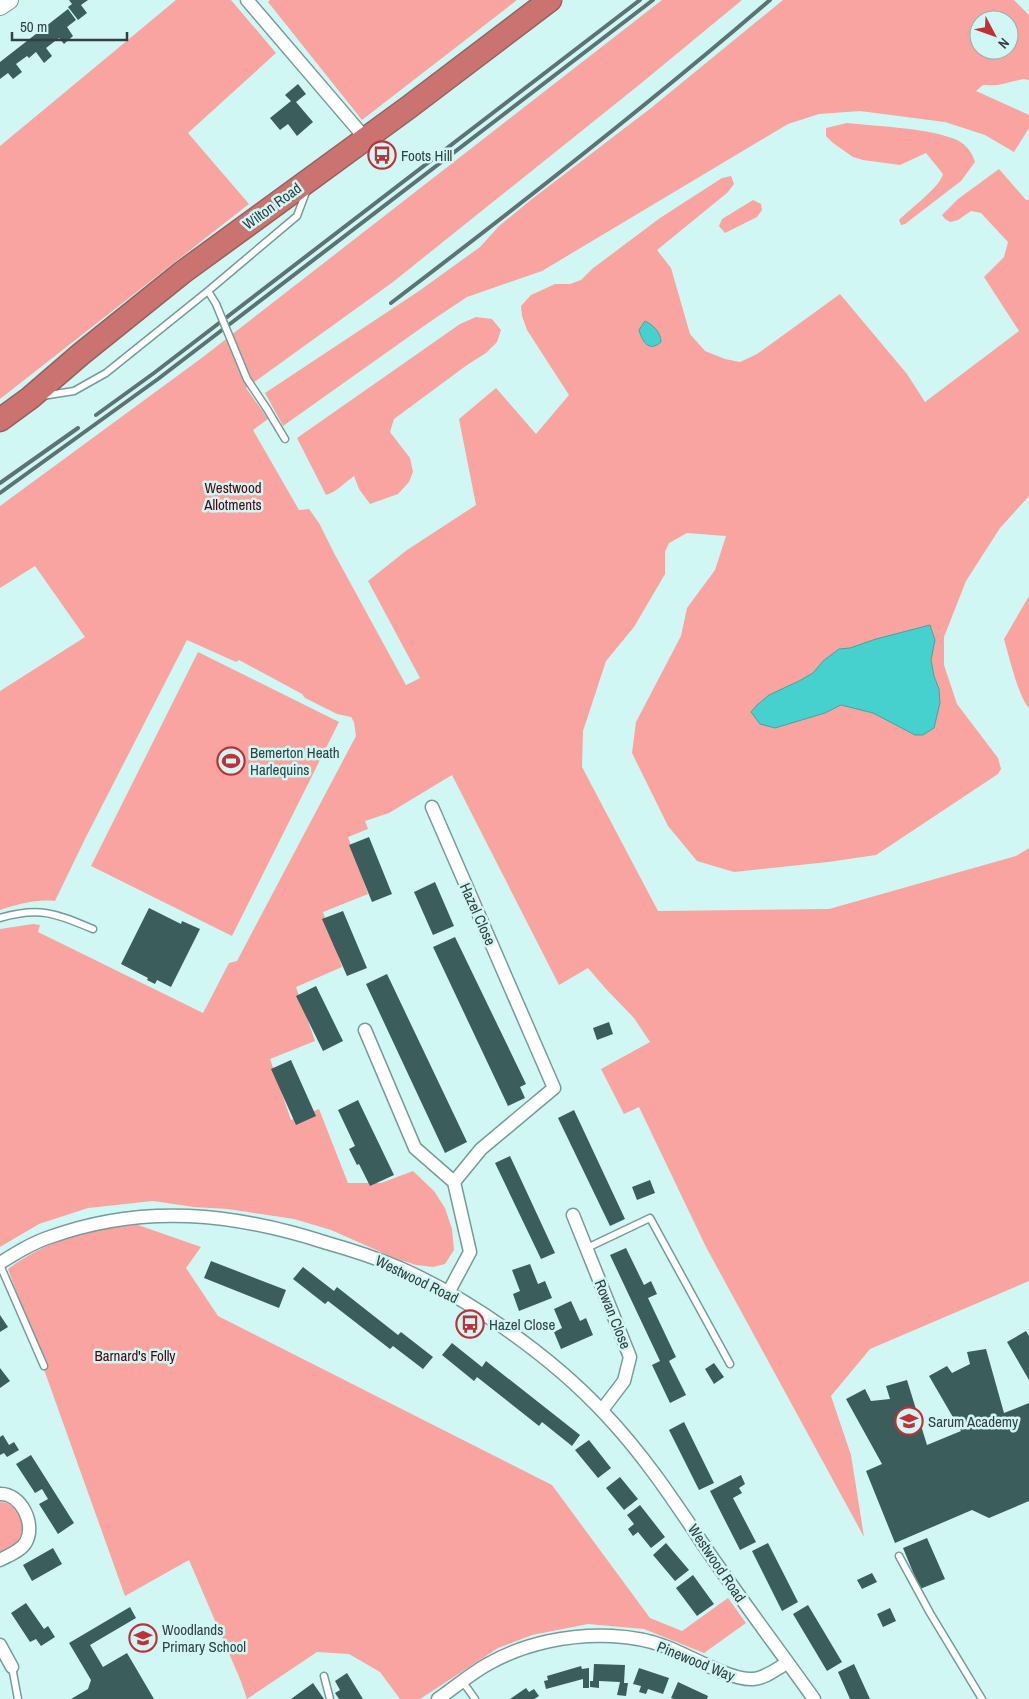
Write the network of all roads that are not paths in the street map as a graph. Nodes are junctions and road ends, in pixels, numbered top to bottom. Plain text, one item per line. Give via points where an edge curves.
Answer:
1 (9, 0) edge
2 (247, 0) edge
3 (550, 0) edge
4 (0, 6) edge
5 (365, 138) junction
6 (310, 179) junction
7 (208, 291) junction
8 (30, 398) junction
9 (0, 420) edge
10 (284, 439) dead end
11 (432, 807) dead end
12 (0, 918) edge
13 (94, 929) dead end
14 (365, 1030) dead end
15 (454, 1182) junction
16 (573, 1214) dead end
17 (586, 1248) junction
18 (0, 1264) edge
19 (448, 1293) junction
20 (730, 1364) dead end
21 (44, 1366) dead end
22 (602, 1410) junction
23 (0, 1494) edge
24 (899, 1556) dead end
25 (0, 1560) edge
26 (0, 1645) edge
27 (787, 1663) junction
28 (12, 1666) joint
29 (324, 1676) dead end
30 (463, 1682) junction
31 (18, 1699) edge
32 (330, 1699) edge
33 (438, 1699) edge
34 (475, 1699) edge
35 (814, 1699) edge
36 (982, 1699) edge

1 - 4 street
2 - 5 street
3 - 5 highway, Wilton Road
5 - 6 highway, Wilton Road
6 - 7 lane via 297,216
6 - 8 highway, Wilton Road via 183,272
7 - 8 lane via 106,373 74,391
7 - 10 lane, bridge via 247,380
8 - 9 highway, Wilton Road
11 - 15 street, Hazel Close via 554,1088 480,1149
12 - 13 lane via 42,912
14 - 15 street via 415,1148
15 - 19 street via 470,1252
16 - 17 street, Rowan Close
17 - 20 lane via 650,1218
17 - 22 street, Rowan Close via 630,1357 624,1381
18 - 19 street, Westwood Road via 48,1237 76,1229 138,1217 187,1215 244,1221 304,1235 400,1268
18 - 21 lane
19 - 22 street, Westwood Road via 539,1354
22 - 27 street, Westwood Road via 649,1465
23 - 25 street via 15,1499 29,1519 26,1542
24 - 36 lane
26 - 28 street
27 - 30 street, Pinewood Way via 768,1675 740,1678 664,1646 614,1636 583,1636 549,1641 513,1653 488,1664
27 - 35 street, Westwood Road
28 - 31 lane
29 - 32 lane
30 - 33 street, Pinewood Way
30 - 34 lane

